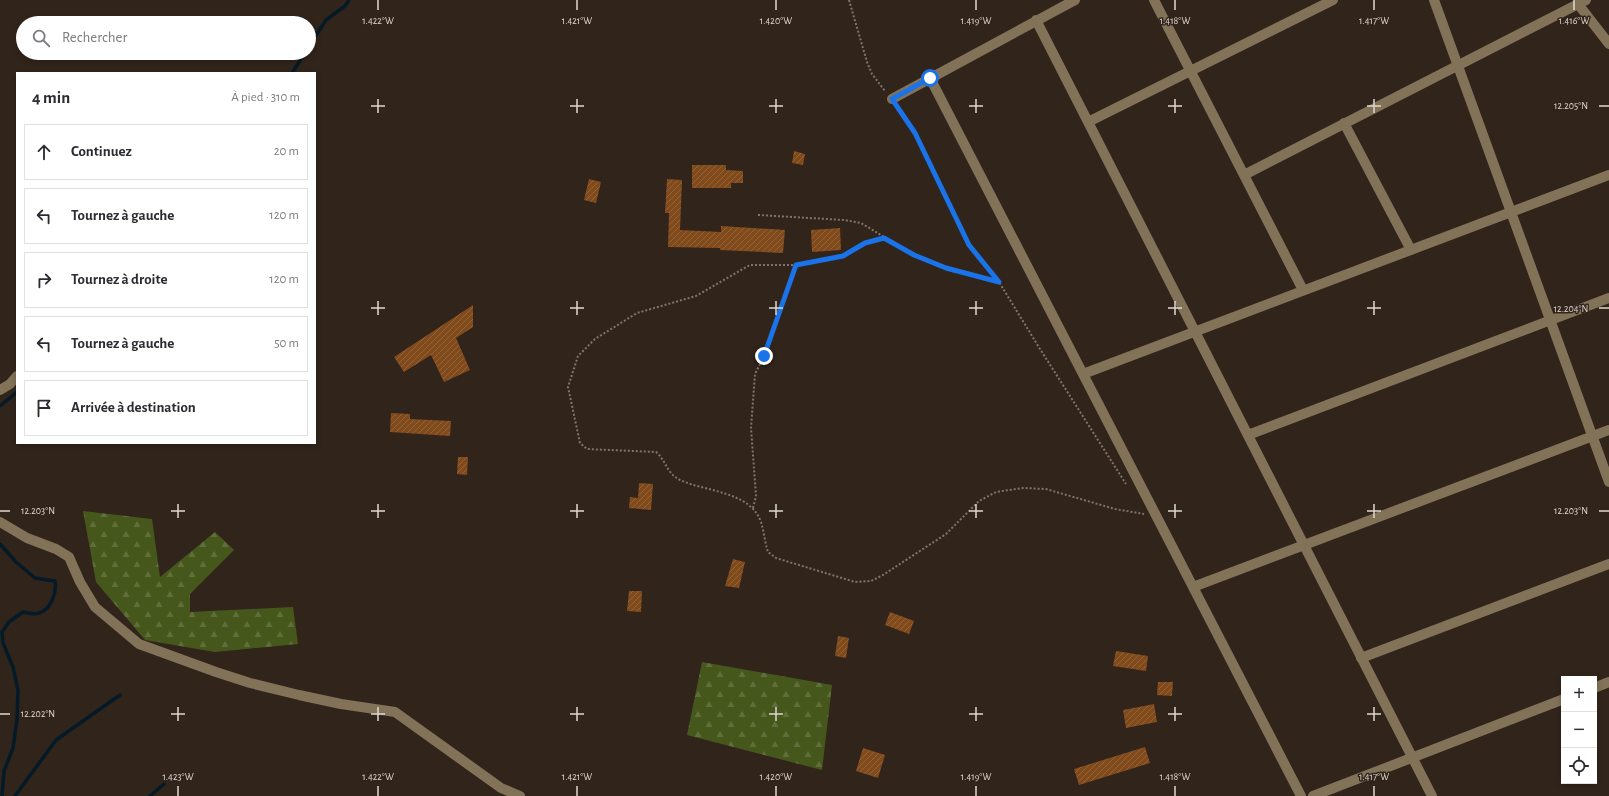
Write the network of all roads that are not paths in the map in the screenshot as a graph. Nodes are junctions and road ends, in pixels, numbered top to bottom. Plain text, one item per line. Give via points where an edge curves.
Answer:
1 (1075, 0) edge
2 (1154, 0) edge
3 (1333, 0) edge
4 (1434, 0) edge
5 (1582, 2) edge
6 (1036, 20) junction
7 (1609, 44) edge
8 (1458, 65) junction
9 (1190, 71) junction
10 (930, 78) junction
11 (892, 99) road end
12 (1088, 122) junction
13 (1344, 123) junction
14 (1244, 175) junction
15 (1609, 175) edge
16 (1511, 212) junction
17 (1412, 250) junction
18 (1303, 290) junction
19 (1609, 298) edge
20 (1550, 320) junction
21 (1195, 331) junction
22 (1083, 374) junction
23 (16, 377) edge
24 (0, 390) edge
25 (1609, 430) edge
26 (1248, 435) junction
27 (1592, 436) junction
28 (1609, 482) edge
29 (0, 522) edge
30 (1304, 545) junction
31 (1609, 564) edge
32 (1193, 587) junction
33 (1361, 658) junction
34 (1609, 682) edge
35 (1597, 687) edge
36 (1561, 700) edge
37 (1412, 758) junction
38 (520, 796) edge
39 (1300, 796) edge
40 (1313, 796) edge
41 (1432, 796) edge

1 - 6 street
2 - 9 street
3 - 9 street
4 - 8 street
5 - 7 street
5 - 8 street
6 - 10 street
6 - 12 street
8 - 13 street
8 - 16 street
9 - 12 street
9 - 14 street
10 - 11 street
10 - 22 street
12 - 21 street
13 - 14 street
13 - 17 street
14 - 18 street
15 - 16 street
16 - 17 street
16 - 20 street
17 - 18 street
18 - 21 street
19 - 20 street
20 - 26 street
20 - 27 street
21 - 22 street
21 - 26 street
22 - 32 street
23 - 24 street
25 - 27 street
26 - 30 street
27 - 28 street
27 - 30 street
29 - 38 street via 26,538 56,549 69,557 95,607 139,644 250,683 334,702 396,712 500,788
30 - 32 street
30 - 33 street
31 - 33 street
32 - 39 street
33 - 37 street
34 - 35 street
36 - 37 street
37 - 40 street
37 - 41 street

